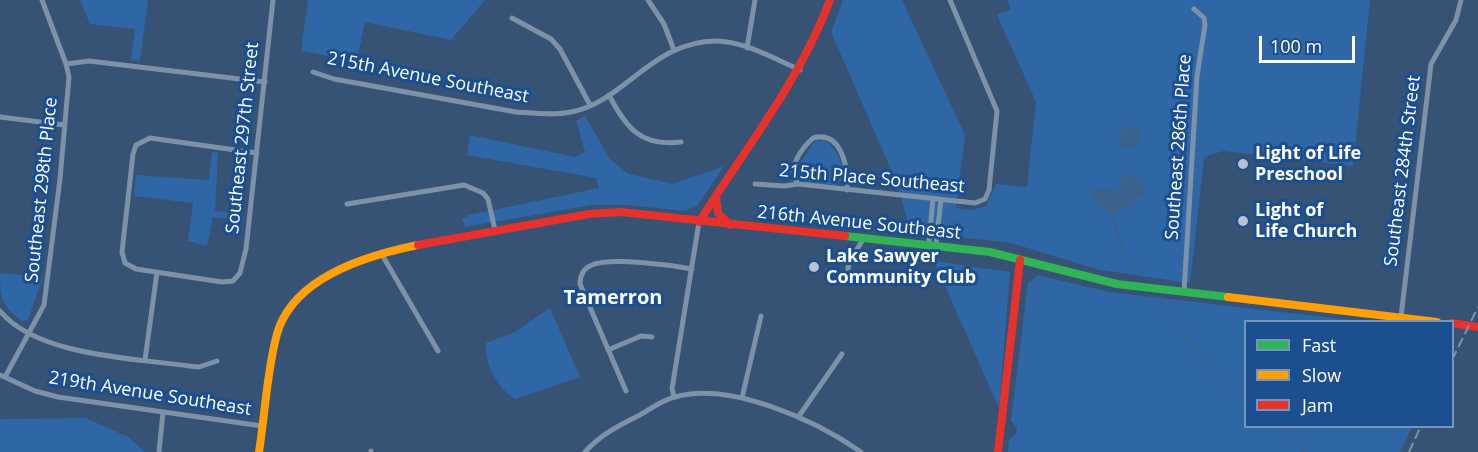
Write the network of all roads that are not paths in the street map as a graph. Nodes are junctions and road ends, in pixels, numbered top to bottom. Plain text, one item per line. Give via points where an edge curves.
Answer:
1 (42, 0) edge
2 (273, 0) edge
3 (648, 0) edge
4 (755, 0) edge
5 (830, 0) edge
6 (950, 0) edge
7 (1461, 0) edge
8 (1194, 9) dead end
9 (512, 18) dead end
10 (747, 48) junction
11 (674, 50) junction
12 (66, 64) junction
13 (800, 70) junction
14 (313, 72) dead end
15 (265, 82) junction
16 (609, 95) junction
17 (590, 105) junction
18 (0, 117) edge
19 (64, 125) junction
20 (681, 142) dead end
21 (257, 153) junction
22 (755, 184) dead end
23 (798, 184) junction
24 (718, 190) junction
25 (847, 190) junction
26 (933, 199) junction
27 (941, 200) junction
28 (347, 204) dead end
29 (699, 222) junction
30 (731, 225) junction
31 (495, 230) junction
32 (864, 238) junction
33 (933, 244) junction
34 (381, 253) junction
35 (1020, 260) junction
36 (692, 269) junction
37 (157, 272) junction
38 (846, 282) dead end
39 (1184, 292) junction
40 (0, 310) edge
41 (760, 316) dead end
42 (1401, 317) junction
43 (1428, 320) edge
44 (1454, 323) edge
45 (1478, 327) edge
46 (28, 335) junction
47 (652, 337) dead end
48 (608, 350) junction
49 (438, 351) dead end
50 (842, 354) dead end
51 (145, 360) junction
52 (217, 361) dead end
53 (2, 376) edge
54 (626, 391) dead end
55 (674, 397) junction
56 (742, 398) junction
57 (163, 412) junction
58 (799, 416) junction
59 (262, 426) junction
60 (159, 452) edge
61 (259, 452) edge
62 (585, 452) edge
63 (861, 452) edge
64 (998, 452) edge

1 - 12 street, Southeast 298th Place
2 - 15 street, Southeast 297th Street
3 - 11 street via 664,24
4 - 10 street
5 - 13 street
6 - 27 street, 215th Place Southeast via 997,111 985,198 975,203
7 - 42 street, Southeast 284th Street via 1456,20 1431,64
8 - 39 street, Southeast 286th Place via 1204,18 1205,25 1197,76
9 - 17 street via 551,39 560,49
10 - 11 street, 215th Avenue Southeast via 720,41 697,42
10 - 13 street, 215th Avenue Southeast
11 - 16 street, 215th Avenue Southeast
12 - 15 street via 89,61
12 - 19 street, Southeast 298th Place via 69,84
13 - 24 street
14 - 17 street, 215th Avenue Southeast via 516,112 572,112
15 - 21 street, Southeast 297th Street
16 - 17 street, 215th Avenue Southeast
16 - 20 street via 618,112 644,139 660,145
18 - 19 street
19 - 46 street, Southeast 298th Place via 46,294
21 - 37 street, Southeast 297th Street via 244,258 236,279 222,282
21 - 37 street via 150,138 141,142 133,154 122,252 125,263
22 - 23 street, 215th Place Southeast
23 - 25 street, 215th Place Southeast
23 - 25 street via 794,165 813,138 825,137 835,143 848,170
24 - 29 street
24 - 30 street via 716,208
25 - 26 street, 215th Place Southeast
26 - 27 street, 215th Place Southeast
26 - 33 street
27 - 33 street
28 - 31 street via 456,185 475,188 488,199
29 - 30 street, 216th Avenue Southeast
29 - 31 street, 216th Avenue Southeast via 605,213
29 - 36 street
30 - 32 street, 216th Avenue Southeast
31 - 34 street, 216th Avenue Southeast
32 - 33 street, 216th Avenue Southeast
32 - 38 street via 849,262
33 - 35 street, 216th Avenue Southeast
34 - 49 street
34 - 59 street, 216th Avenue Southeast via 346,265 283,317
35 - 39 street, 216th Avenue Southeast via 1117,284
35 - 64 street
36 - 48 street via 647,263 594,264 582,275 580,284
36 - 55 street via 672,389
37 - 51 street
39 - 42 street, 216th Avenue Southeast
40 - 46 street
41 - 56 street
42 - 43 street, 216th Avenue Southeast
44 - 45 street
46 - 51 street via 66,348
46 - 53 street, Southeast 298th Place
47 - 48 street via 641,336
48 - 54 street
50 - 58 street
51 - 52 street via 199,367
53 - 57 street, 219th Avenue Southeast via 58,397
55 - 56 street via 705,394
55 - 62 street via 608,431
56 - 58 street
57 - 59 street, 219th Avenue Southeast
57 - 60 street
58 - 63 street
59 - 61 street

